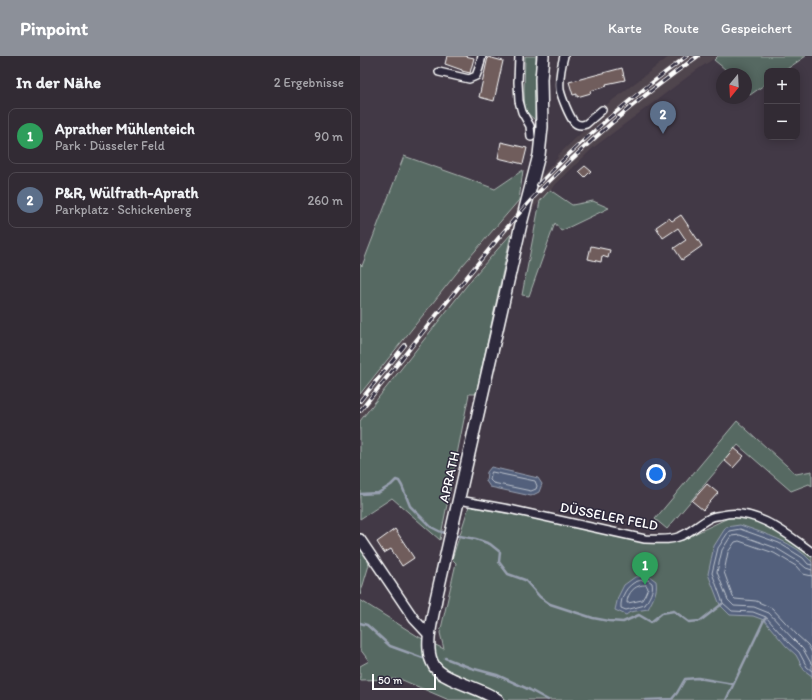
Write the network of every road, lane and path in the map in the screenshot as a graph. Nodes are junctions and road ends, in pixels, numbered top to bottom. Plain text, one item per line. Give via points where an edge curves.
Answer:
1 (482, 56) edge
2 (519, 56) edge
3 (543, 56) edge
4 (564, 56) edge
5 (439, 72) dead end
6 (602, 110) dead end
7 (531, 137) dead end
8 (459, 500) junction
9 (360, 539) edge
10 (812, 552) edge
11 (429, 635) junction
12 (498, 700) edge

1 - 5 street via 476,76 469,79
2 - 7 street via 519,100 530,126
3 - 8 main road, APRATH via 541,142
4 - 6 street via 560,89 574,122 578,125 586,124
8 - 10 street, DÜSSELER FELD via 645,539 666,540 681,536 711,517 727,513 744,514 782,530
8 - 11 main road, APRATH
9 - 11 street via 414,619
11 - 12 main road, APRATH via 432,662 441,673

